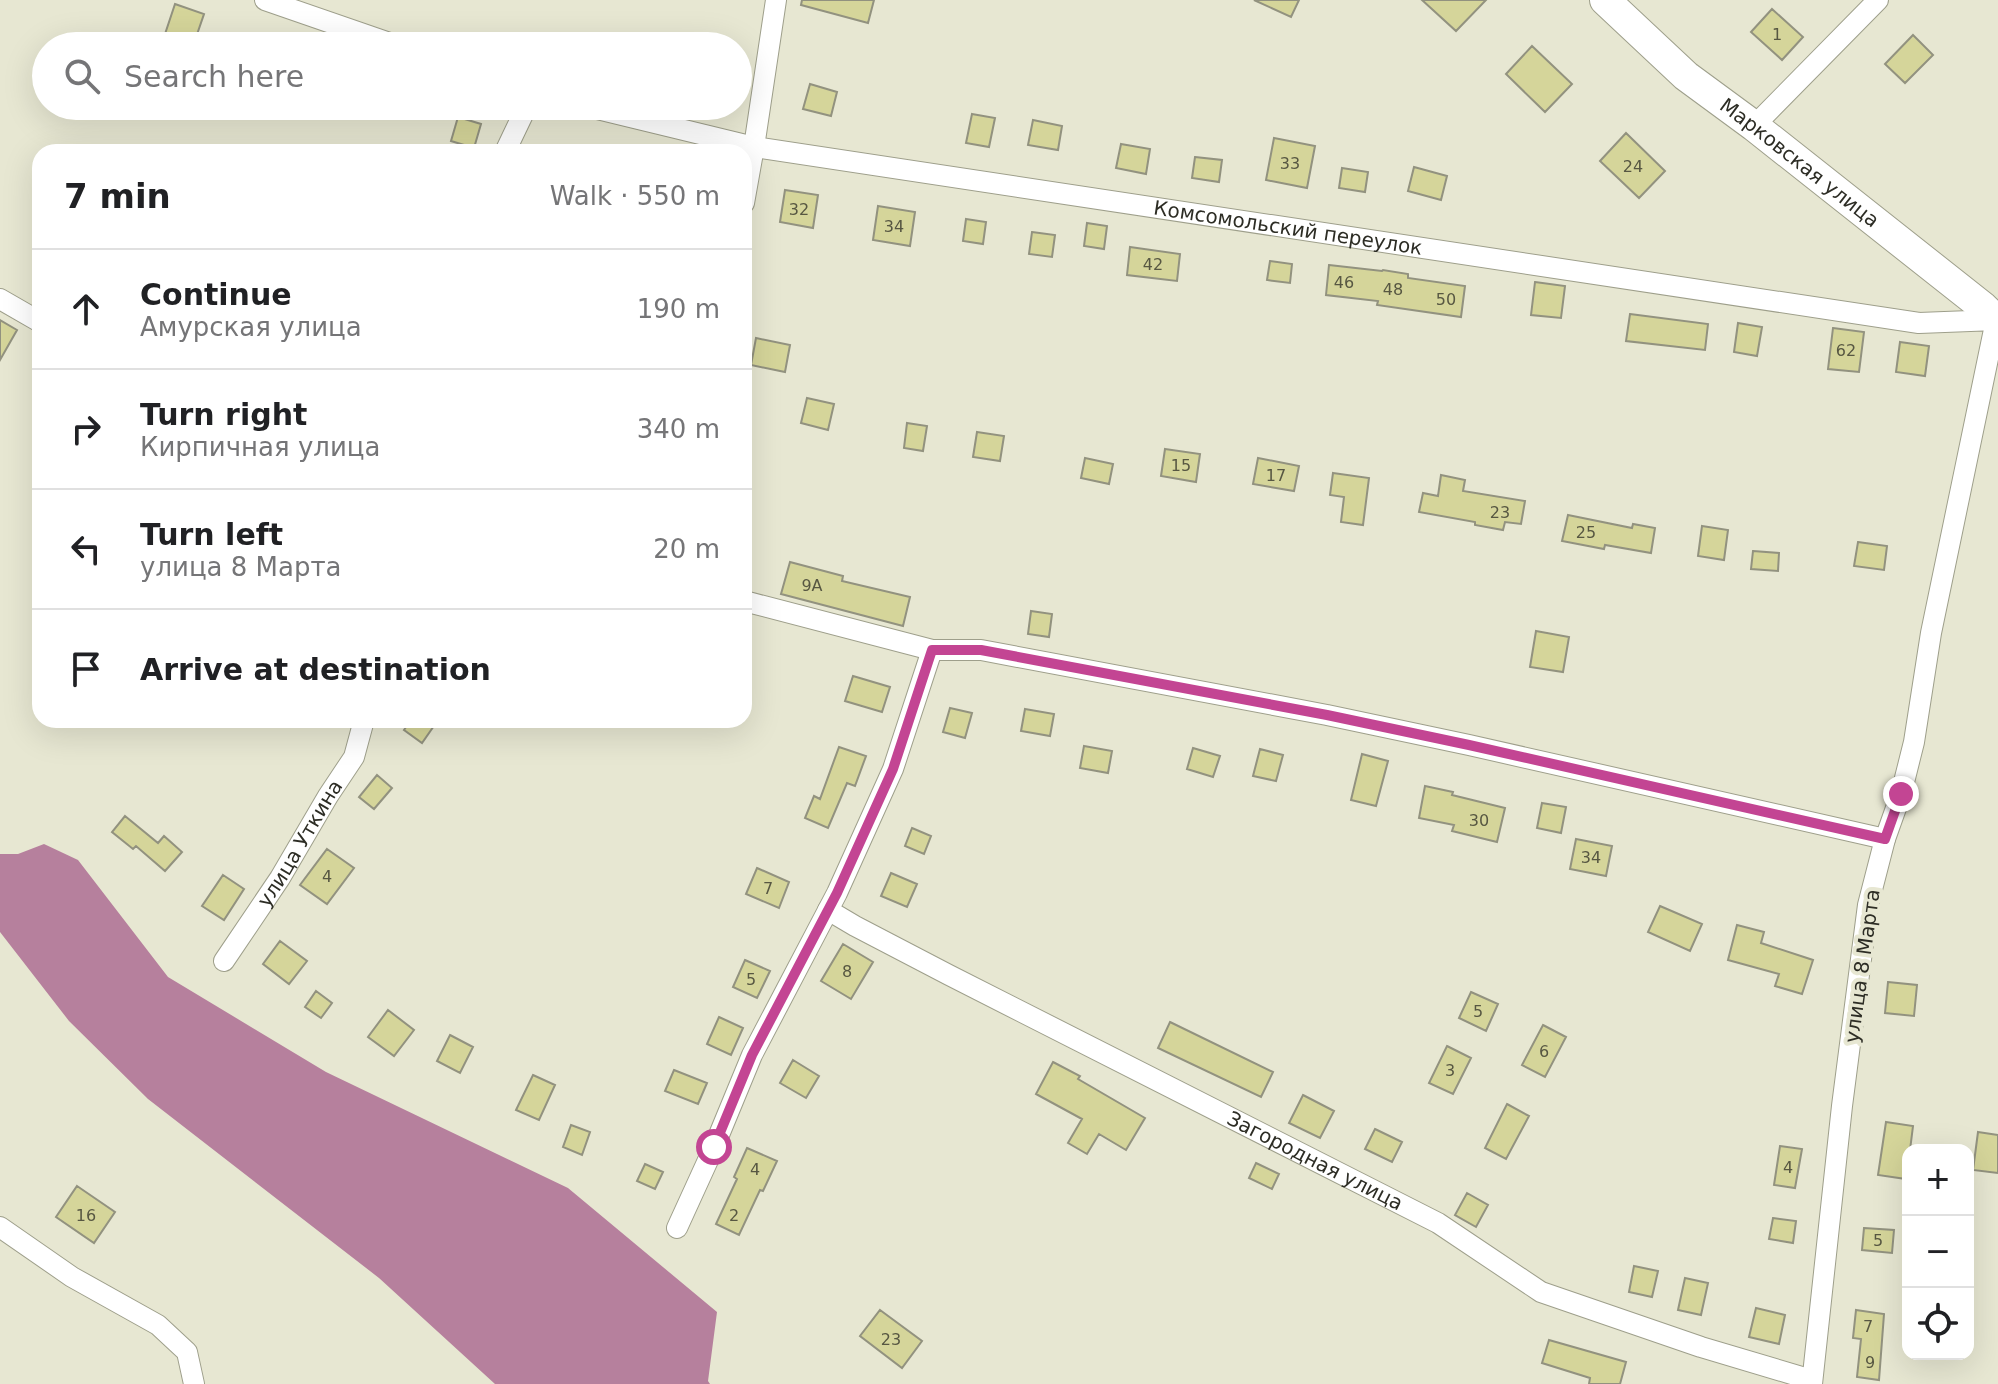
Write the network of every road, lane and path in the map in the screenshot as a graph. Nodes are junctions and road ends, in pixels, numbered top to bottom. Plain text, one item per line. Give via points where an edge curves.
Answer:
1 (265, 0) edge
2 (776, 0) edge
3 (1605, 0) edge
4 (1878, 0) edge
5 (358, 32) edge
6 (520, 120) edge
7 (643, 120) edge
8 (1754, 126) junction
9 (509, 144) edge
10 (742, 144) edge
11 (754, 147) junction
12 (752, 158) edge
13 (0, 299) edge
14 (32, 317) edge
15 (1997, 321) edge
16 (752, 603) edge
17 (932, 650) junction
18 (362, 728) edge
19 (1885, 839) junction
20 (828, 910) junction
21 (224, 961) dead end
22 (0, 1227) edge
23 (677, 1228) dead end
24 (1812, 1382) edge
25 (194, 1384) edge

1 - 5 street
2 - 11 street
3 - 8 main road, Марковская улица via 1686,76
4 - 8 street
6 - 9 street
7 - 10 street, Комсомольский переулок
8 - 15 main road, Марковская улица
11 - 12 street
11 - 15 street, Комсомольский переулок via 1919,323
13 - 14 street
15 - 19 street, улица 8 Марта via 1931,633 1914,742
16 - 17 street
17 - 19 street via 981,650 1327,715
17 - 20 street via 893,769
18 - 21 street, улица Уткина via 354,757
19 - 24 street, улица 8 Марта via 1868,905
20 - 23 street via 752,1055
20 - 24 street, Загородная улица via 1438,1223 1541,1292
22 - 25 street via 72,1277 158,1325 187,1352

